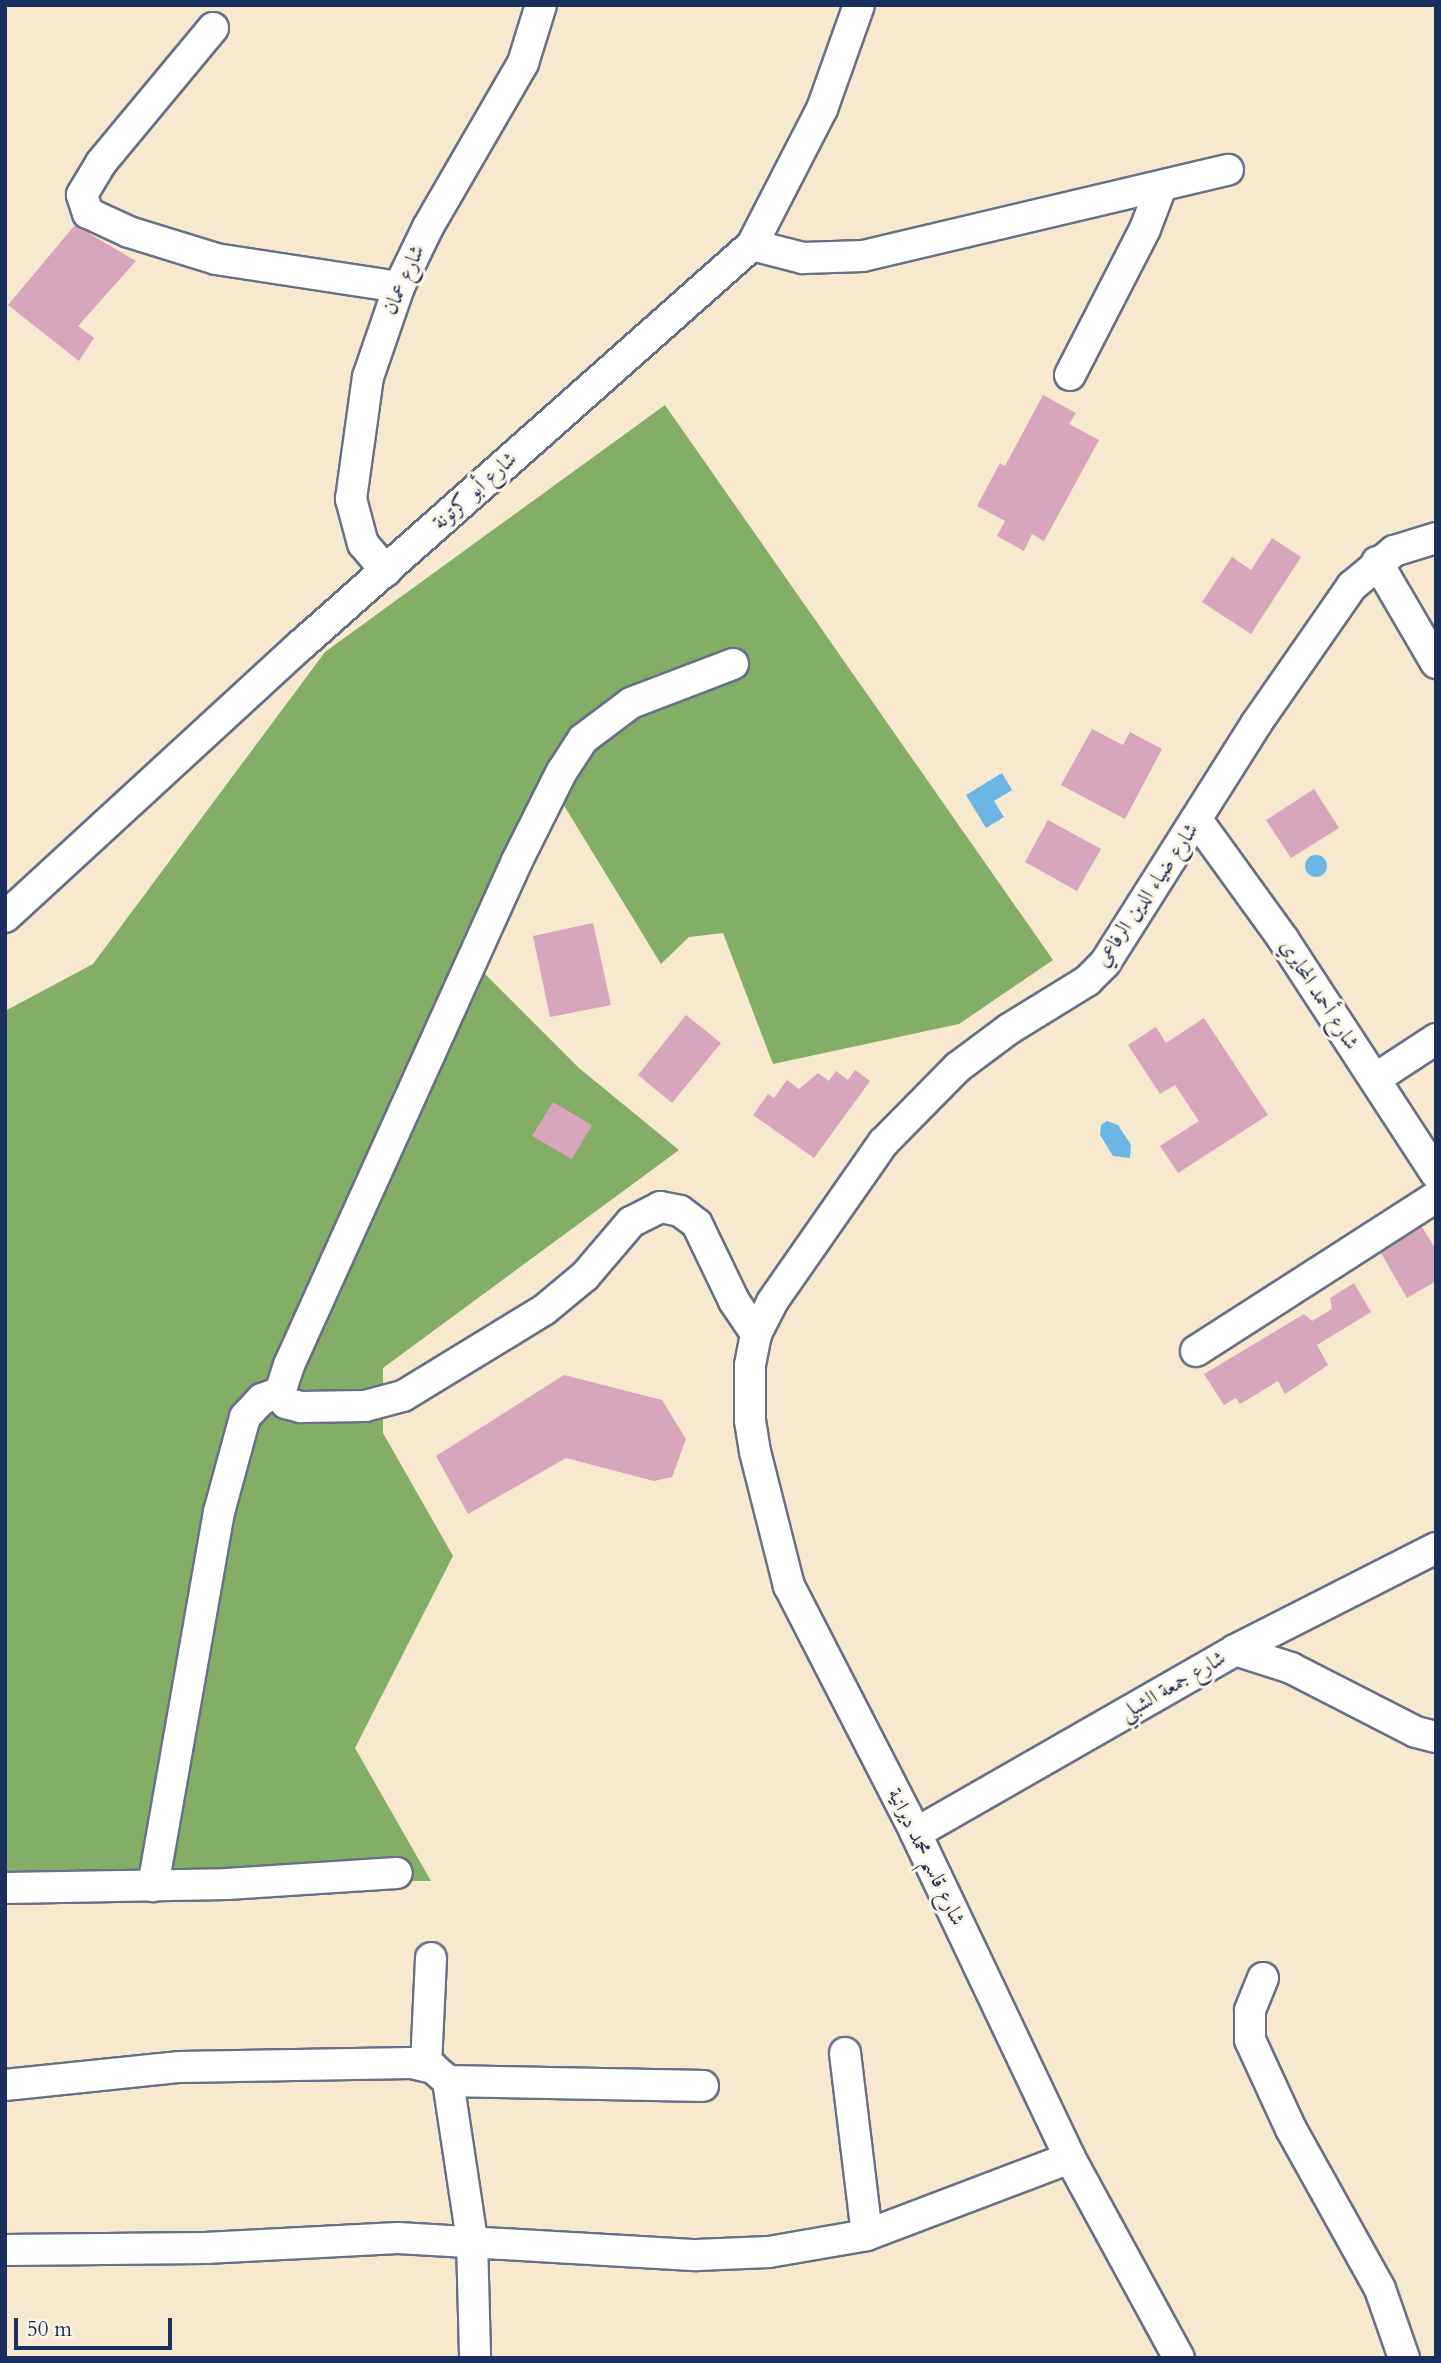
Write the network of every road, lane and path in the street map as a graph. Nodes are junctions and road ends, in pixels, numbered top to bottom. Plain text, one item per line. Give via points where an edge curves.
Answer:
1 (541, 5) edge
2 (859, 5) edge
3 (213, 28) dead end
4 (1228, 170) dead end
5 (1161, 187) junction
6 (752, 245) junction
7 (399, 287) junction
8 (1070, 375) dead end
9 (1436, 538) edge
10 (1377, 562) junction
11 (386, 571) junction
12 (1436, 663) edge
13 (733, 664) dead end
14 (1197, 820) junction
15 (5, 918) edge
16 (1436, 1039) edge
17 (1375, 1079) junction
18 (1436, 1174) edge
19 (1436, 1197) edge
20 (756, 1334) junction
21 (1195, 1352) dead end
22 (281, 1392) junction
23 (1436, 1548) edge
24 (1236, 1650) junction
25 (1436, 1737) edge
26 (916, 1833) junction
27 (397, 1873) dead end
28 (153, 1886) junction
29 (5, 1888) edge
30 (431, 1958) dead end
31 (1263, 1978) dead end
32 (845, 2053) dead end
33 (437, 2073) junction
34 (5, 2085) edge
35 (703, 2086) dead end
36 (1070, 2158) junction
37 (867, 2235) junction
38 (472, 2240) junction
39 (5, 2250) edge
40 (475, 2358) edge
41 (1179, 2358) edge
42 (1404, 2358) edge

1 - 7 street, شارع عمان via 523,63 428,227
2 - 6 street, شارع أبو كرتونة via 822,109
3 - 7 street via 84,190 82,200 88,213 129,232 216,259
4 - 5 street
5 - 6 street via 863,256 803,258
5 - 8 street via 1145,229
6 - 11 street, شارع أبو كرتونة
7 - 11 street, شارع عمان via 368,377 352,486 353,514 363,544
9 - 10 street, شارع ضياء الدين الرفاعي via 1394,551
10 - 12 street
10 - 14 street, شارع ضياء الدين الرفاعي via 1321,626
11 - 15 street, شارع أبو كرتونة
13 - 22 street via 631,703 583,739 562,771 289,1365
14 - 17 street, شارع أحمد المحايري
14 - 20 street, شارع ضياء الدين الرفاعي via 1105,963 1087,981 958,1067 883,1143 784,1284
16 - 17 street
17 - 18 street, شارع أحمد المحايري
19 - 21 street
20 - 22 street via 722,1279 697,1224 680,1211 660,1207 631,1222 585,1276 544,1310 403,1396 365,1406 301,1407 286,1403
20 - 26 street, شارع قاسم محمد ديرانية via 750,1365 750,1420 789,1586
22 - 28 street via 262,1399 245,1417 219,1512
23 - 24 street, شارع جمعة الشبلي
24 - 25 street via 1301,1672 1416,1732
24 - 26 street, شارع جمعة الشبلي
26 - 36 street, شارع قاسم محمد ديرانية
27 - 28 street
28 - 29 street
30 - 33 street
31 - 42 street via 1250,2011 1250,2040 1291,2129 1380,2289
32 - 37 street
33 - 34 street via 180,2067
33 - 35 street
33 - 38 street
36 - 37 street
36 - 41 street, شارع قاسم محمد ديرانية
37 - 38 street via 814,2247 732,2256
38 - 39 street
38 - 40 street

